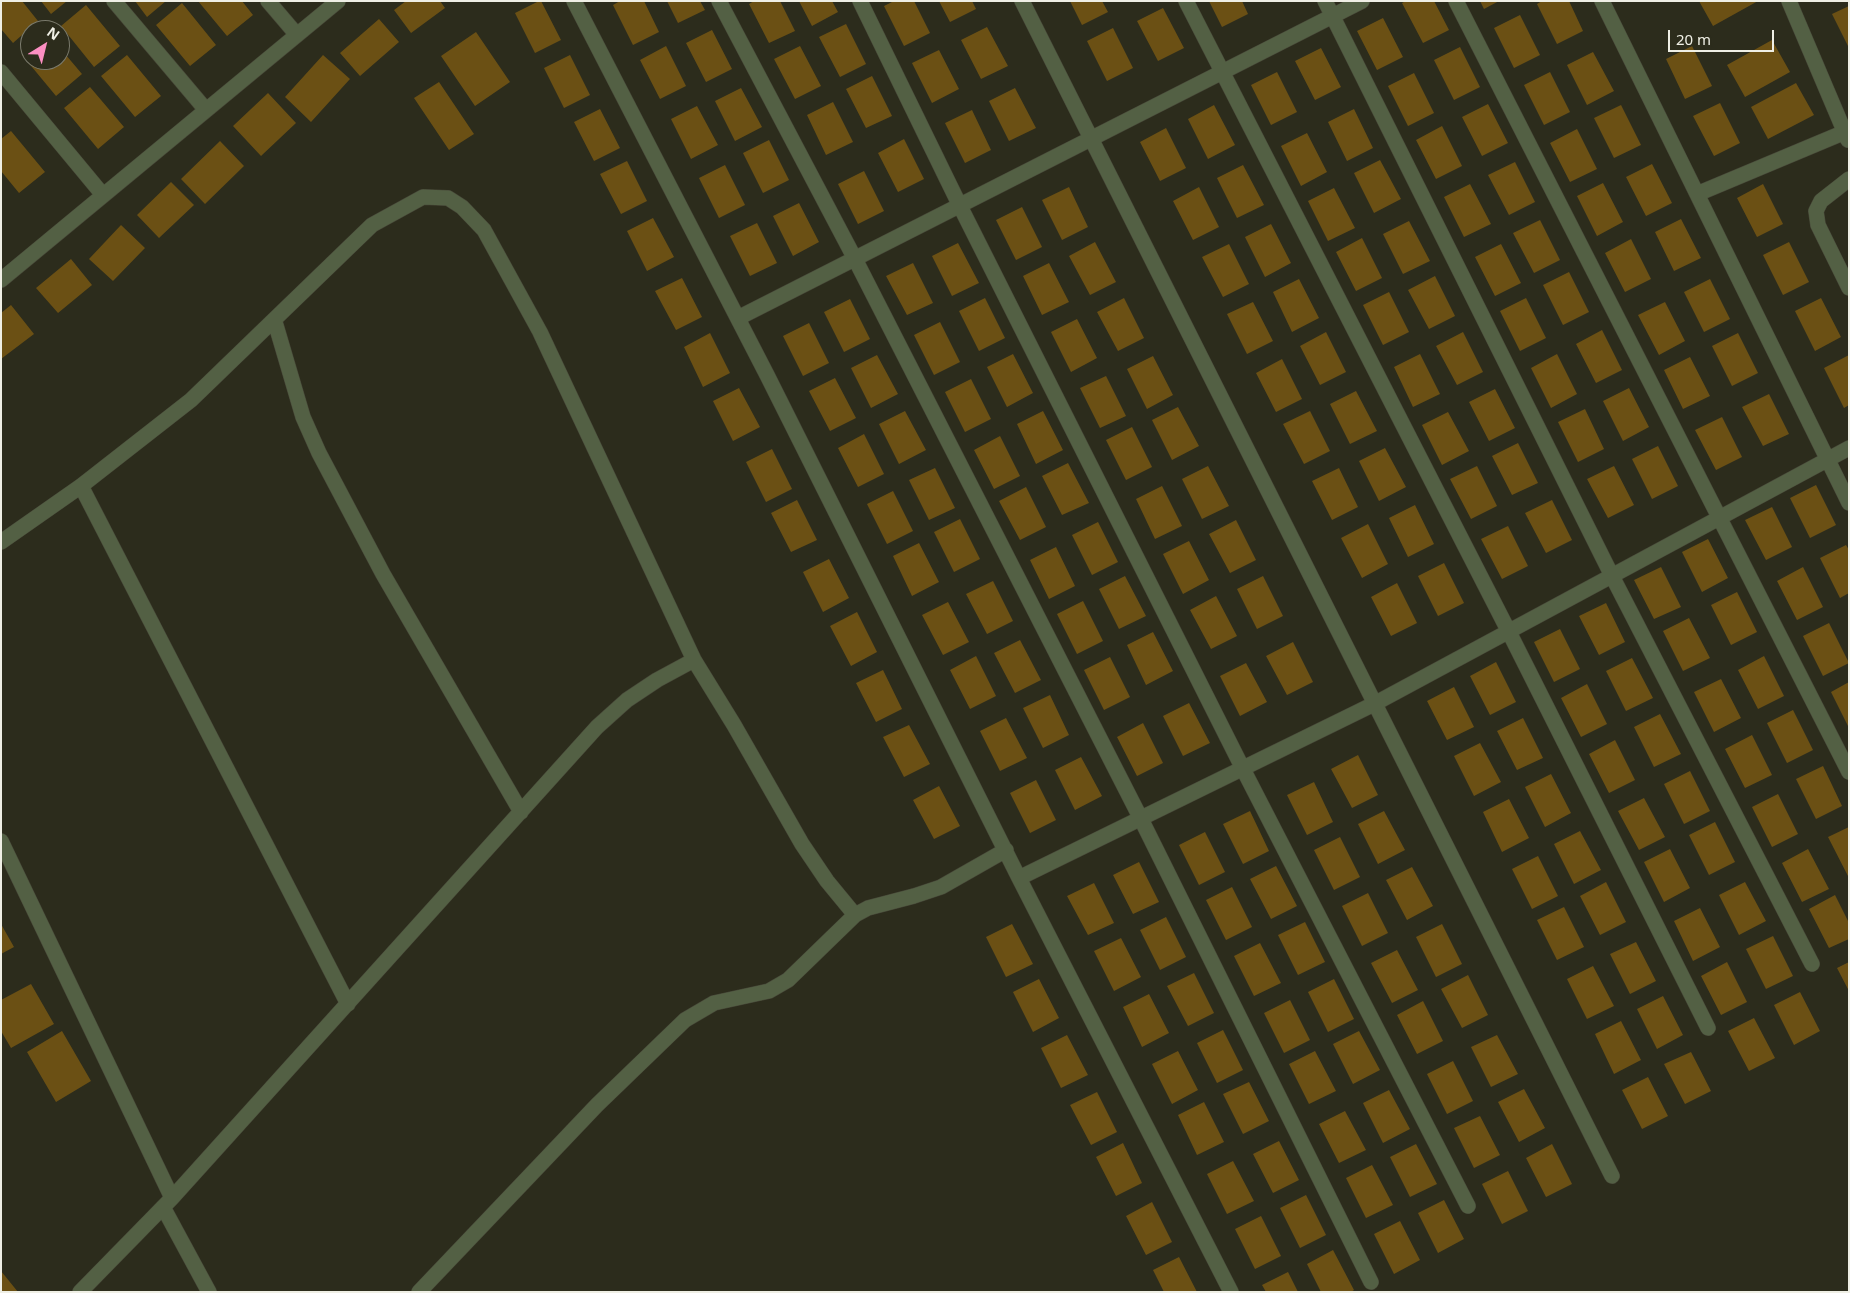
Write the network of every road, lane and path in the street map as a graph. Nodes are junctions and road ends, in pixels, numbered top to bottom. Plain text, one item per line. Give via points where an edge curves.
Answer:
1 (114, 1) edge
2 (268, 1) edge
3 (338, 1) edge
4 (574, 1) edge
5 (719, 1) edge
6 (860, 1) edge
7 (1022, 1) edge
8 (1186, 1) edge
9 (1325, 1) edge
10 (1362, 1) edge
11 (1456, 1) edge
12 (1602, 1) edge
13 (1789, 1) edge
14 (1332, 16) junction
15 (297, 35) junction
16 (1, 72) edge
17 (1221, 73) junction
18 (206, 110) junction
19 (1847, 136) edge
20 (1091, 139) junction
21 (1849, 179) edge
22 (1697, 194) junction
23 (103, 196) junction
24 (960, 206) junction
25 (855, 259) junction
26 (2, 278) edge
27 (1849, 288) edge
28 (738, 318) junction
29 (275, 322) junction
30 (1849, 448) edge
31 (1826, 460) junction
32 (81, 486) junction
33 (1849, 503) edge
34 (1720, 518) junction
35 (1, 542) edge
36 (1612, 576) junction
37 (1509, 632) junction
38 (694, 660) junction
39 (1374, 704) junction
40 (1243, 768) junction
41 (1849, 772) edge
42 (521, 812) junction
43 (1141, 819) junction
44 (3, 850) edge
45 (1006, 850) junction
46 (1019, 878) junction
47 (855, 915) junction
48 (1812, 964) dead end
49 (348, 1004) junction
50 (1708, 1028) dead end
51 (1612, 1176) dead end
52 (167, 1203) junction
53 (1468, 1206) dead end
54 (1371, 1282) dead end
55 (80, 1292) edge
56 (209, 1292) edge
57 (419, 1292) edge
58 (1231, 1292) edge

1 - 18 street
2 - 15 street
3 - 15 street
4 - 28 street
5 - 25 street
6 - 24 street
7 - 20 street
8 - 17 street
9 - 14 street
10 - 14 street
11 - 34 street
12 - 22 street
13 - 19 street
14 - 17 street
14 - 36 street
15 - 18 street
16 - 23 street
17 - 20 street
17 - 37 street
18 - 23 street
19 - 22 street
20 - 24 street
20 - 39 street
21 - 27 street via 1821,201 1816,211 1818,225
22 - 31 street
23 - 26 street
24 - 25 street
24 - 40 street
25 - 28 street
25 - 43 street
28 - 45 street
29 - 32 street via 191,400
29 - 38 street via 372,225 388,215 422,197 448,198 462,207 484,230 540,332
29 - 42 street via 303,417 319,452 383,574
30 - 31 street
31 - 33 street
31 - 34 street
32 - 35 street
32 - 49 street
34 - 36 street
34 - 41 street
36 - 37 street
36 - 48 street
37 - 39 street
37 - 50 street
38 - 42 street via 627,700 597,727
38 - 47 street via 802,844
39 - 40 street
39 - 51 street
40 - 43 street
40 - 53 street
42 - 49 street
43 - 46 street
43 - 54 street
44 - 52 street
45 - 46 street
45 - 47 street via 941,887 868,908
46 - 58 street
47 - 57 street via 788,980 769,991 714,1004 685,1020 597,1105
49 - 52 street
52 - 55 street
52 - 56 street

